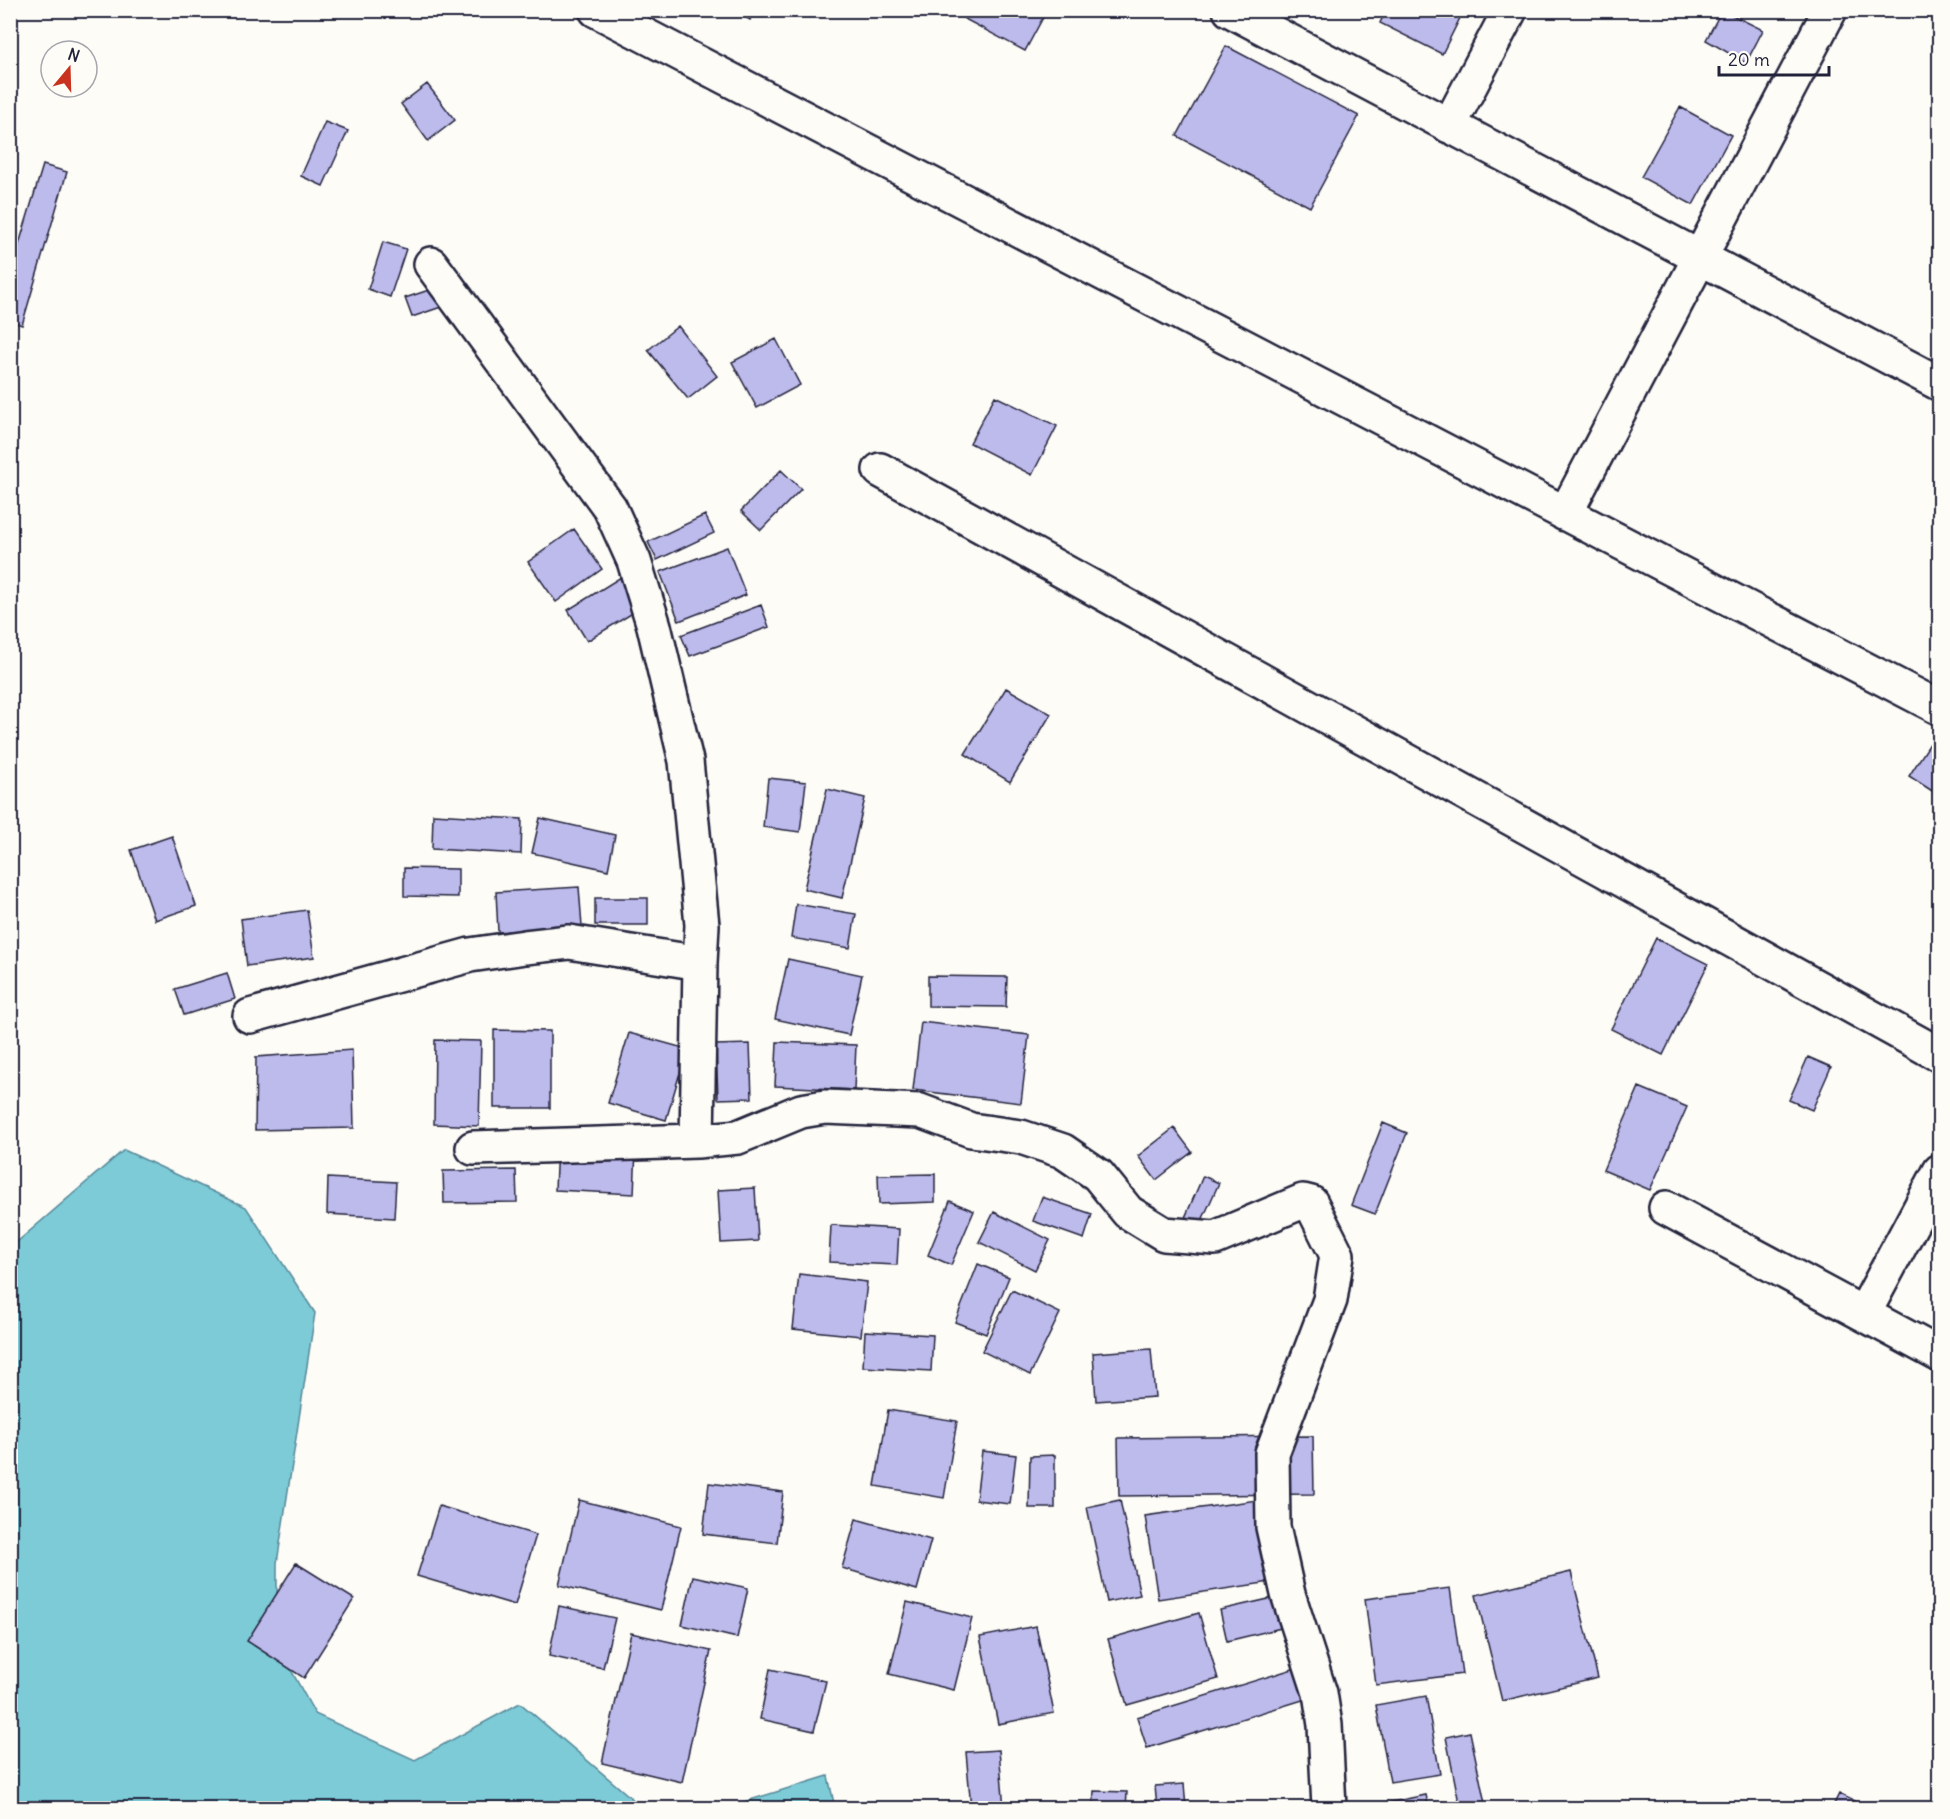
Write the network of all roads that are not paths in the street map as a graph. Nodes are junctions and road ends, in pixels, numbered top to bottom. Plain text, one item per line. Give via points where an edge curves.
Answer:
1 (596, 10) edge
2 (1230, 10) edge
3 (1510, 10) edge
4 (1830, 10) edge
5 (636, 20) edge
6 (1449, 126) junction
7 (1700, 258) junction
8 (431, 264) dead end
9 (1939, 382) edge
10 (880, 470) dead end
11 (1565, 513) junction
12 (1940, 708) edge
13 (700, 963) junction
14 (250, 1016) dead end
15 (1940, 1055) edge
16 (697, 1141) junction
17 (473, 1148) dead end
18 (1940, 1172) edge
19 (1666, 1208) dead end
20 (1864, 1313) junction
21 (1940, 1355) edge
22 (1329, 1809) edge

1 - 5 street
2 - 6 street
3 - 6 street
4 - 7 street
5 - 11 street
6 - 7 street
7 - 9 street
7 - 11 street
8 - 13 street via 610,508 634,561 654,626 686,761 702,925
10 - 15 street
11 - 12 street
13 - 14 street via 569,942 525,947 470,956
13 - 16 street
16 - 17 street
16 - 22 street via 738,1137 801,1111 825,1107 920,1110 972,1130 1021,1137 1063,1151 1098,1174 1128,1212 1164,1234 1215,1238 1303,1201 1311,1203 1337,1256 1330,1300 1272,1453 1273,1527 1288,1593 1320,1693
18 - 20 street
19 - 20 street
20 - 21 street

